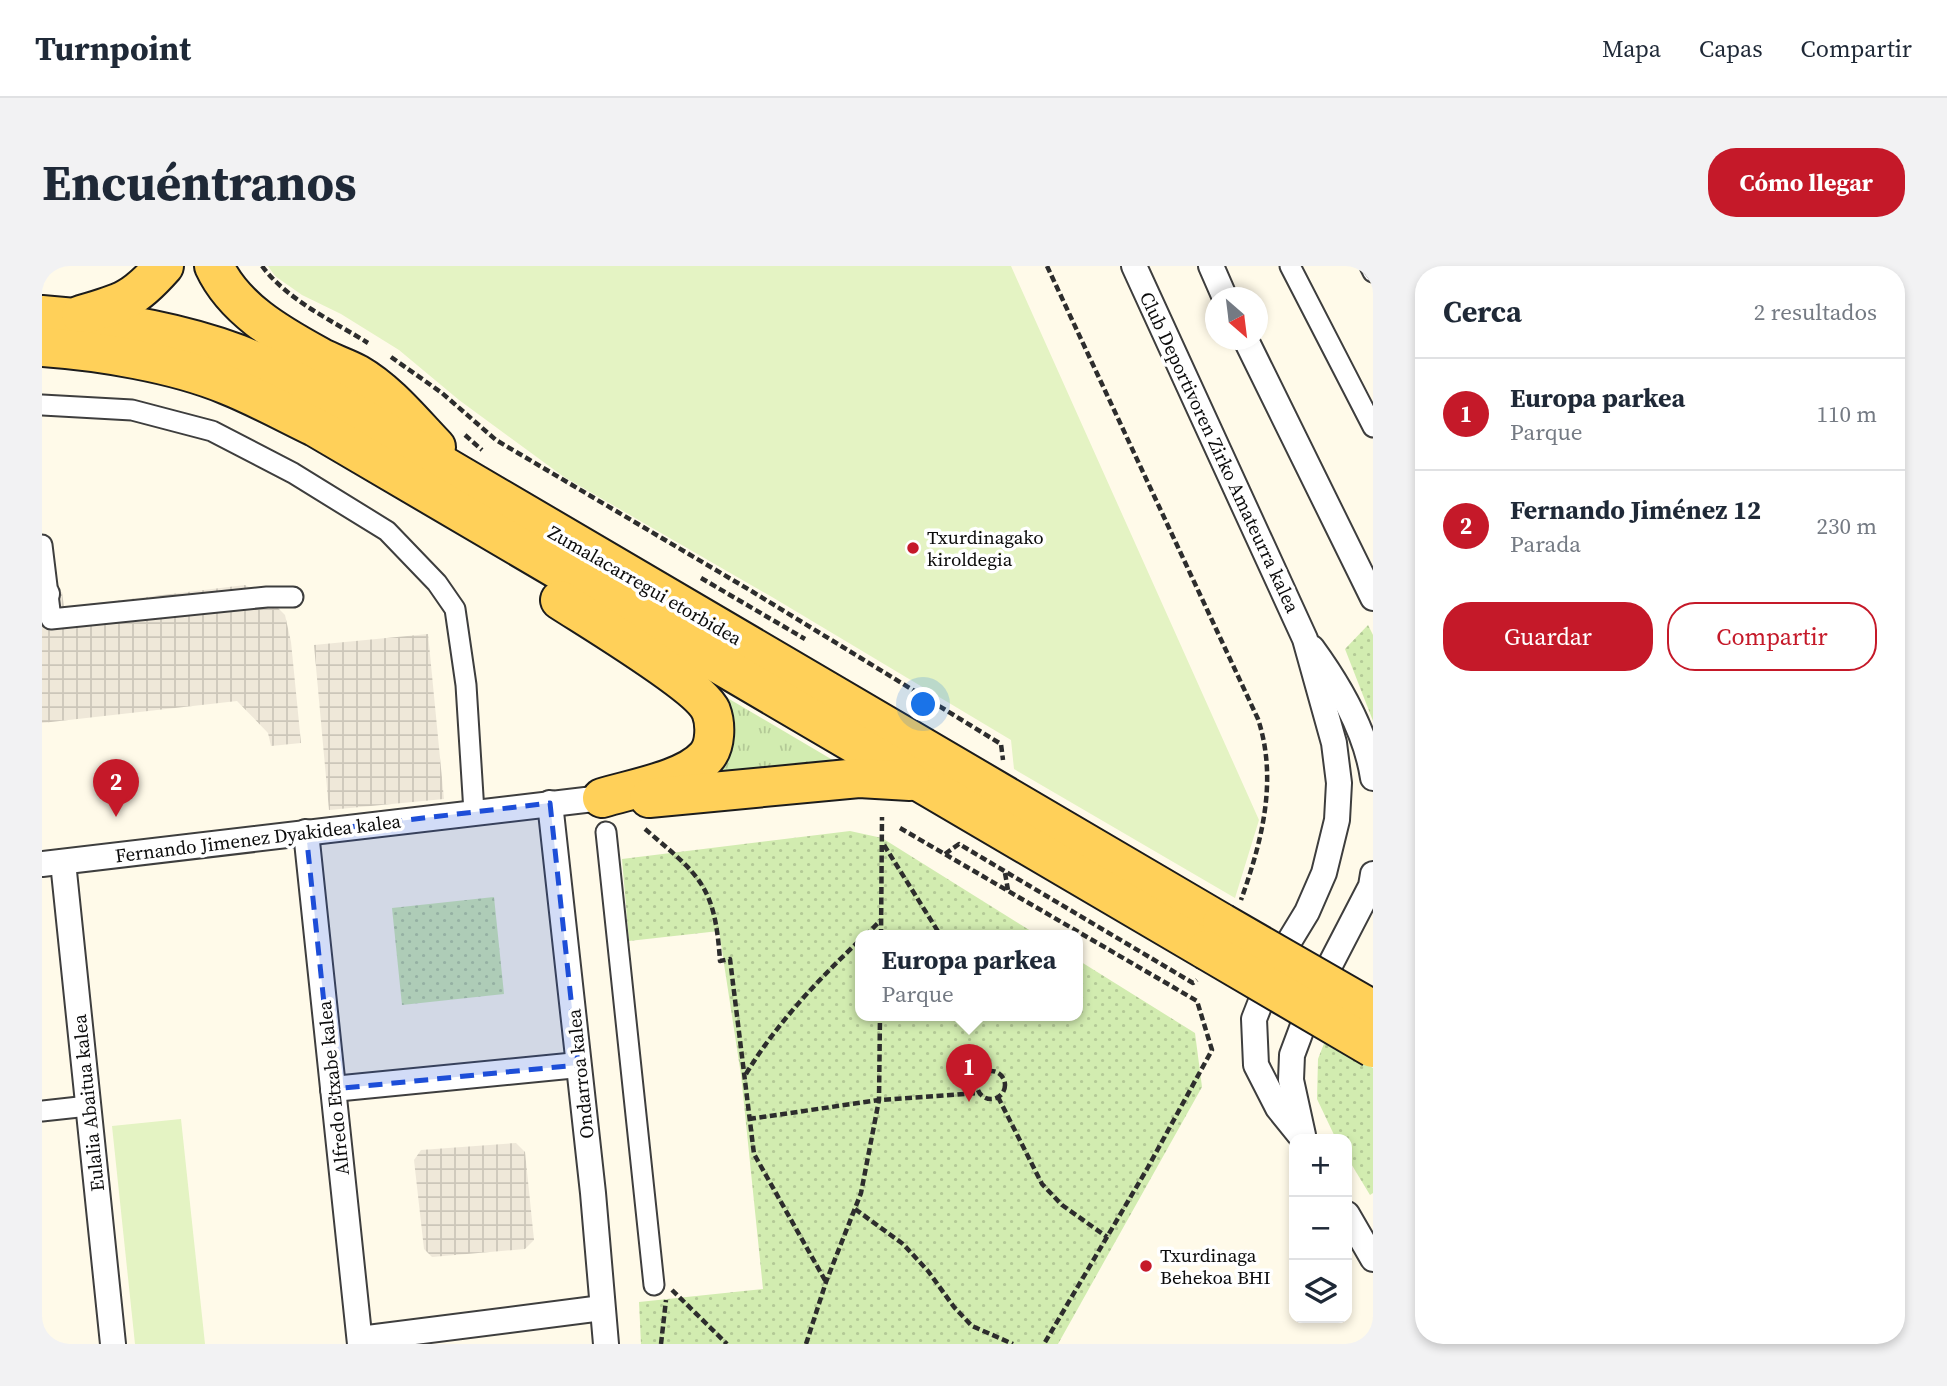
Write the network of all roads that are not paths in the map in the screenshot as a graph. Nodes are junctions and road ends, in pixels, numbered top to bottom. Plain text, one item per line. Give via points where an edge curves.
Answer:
1 (164, 266) edge
2 (214, 266) edge
3 (1134, 266) edge
4 (1211, 266) edge
5 (1290, 266) edge
6 (1370, 266) edge
7 (1373, 272) edge
8 (1220, 287) edge
9 (58, 316) edge
10 (42, 347) edge
11 (1251, 350) edge
12 (42, 405) edge
13 (1373, 426) edge
14 (463, 497) junction
15 (42, 545) edge
16 (44, 594) edge
17 (1372, 596) edge
18 (293, 597) dead end
19 (1306, 639) junction
20 (1373, 778) edge
21 (917, 781) junction
22 (550, 803) junction
23 (474, 812) junction
24 (604, 815) junction
25 (306, 832) junction
26 (52, 863) edge
27 (1373, 874) edge
28 (1214, 937) junction
29 (1373, 1010) edge
30 (1373, 1048) edge
31 (579, 1065) junction
32 (333, 1089) junction
33 (88, 1106) junction
34 (42, 1111) edge
35 (1300, 1134) edge
36 (1303, 1134) edge
37 (1352, 1223) edge
38 (1373, 1259) edge
39 (654, 1285) dead end
40 (602, 1308) junction
41 (360, 1341) edge
42 (113, 1344) edge
43 (606, 1344) edge

1 - 9 main road via 143,290 120,304
2 - 14 main road via 251,314 319,357 357,374 388,397
3 - 19 street, Club Deportivoren Zirko Amateurra kalea
4 - 8 street
5 - 13 street
6 - 7 street
9 - 14 main road, Zumalacarregui etorbidea via 144,328 238,354 330,399
10 - 14 main road, Zumalacarregui etorbidea via 137,359 226,384
11 - 17 street
12 - 23 street via 132,410 212,431 293,473 387,531 437,583 455,609 466,685
14 - 21 main road, Zumalacarregui etorbidea
14 - 24 main road via 512,570 687,684 710,709 715,731 707,756
14 - 28 main road, Zumalacarregui etorbidea
15 - 16 street
16 - 18 street via 51,619
19 - 20 street, Club Deportivoren Zirko Amateurra kalea via 1349,710
19 - 35 street, Club Deportivoren Zirko Amateurra kalea via 1334,743 1337,820 1324,873 1276,963 1254,1019 1256,1065 1278,1108
21 - 24 main road via 859,778 667,798
21 - 28 main road, Zumalacarregui etorbidea
22 - 23 street, Fernando Jimenez Dyakidea kalea
22 - 24 street, Fernando Jimenez Dyakidea kalea
22 - 31 street, Ondarroa kalea
23 - 25 street, Fernando Jimenez Dyakidea kalea
24 - 39 street
25 - 26 street, Fernando Jimenez Dyakidea kalea
25 - 32 street, Alfredo Etxabe kalea
26 - 33 street, Eulalia Abaitua kalea
27 - 36 street, Club Deportivoren Zirko Amateurra kalea via 1314,996 1292,1055 1291,1080
28 - 29 main road, bridge
28 - 30 main road, bridge
31 - 32 street
31 - 40 street, Ondarroa kalea
32 - 41 street, Alfredo Etxabe kalea
33 - 34 street
33 - 42 street, Eulalia Abaitua kalea
37 - 38 street
40 - 41 street
40 - 43 street, Ondarroa kalea

